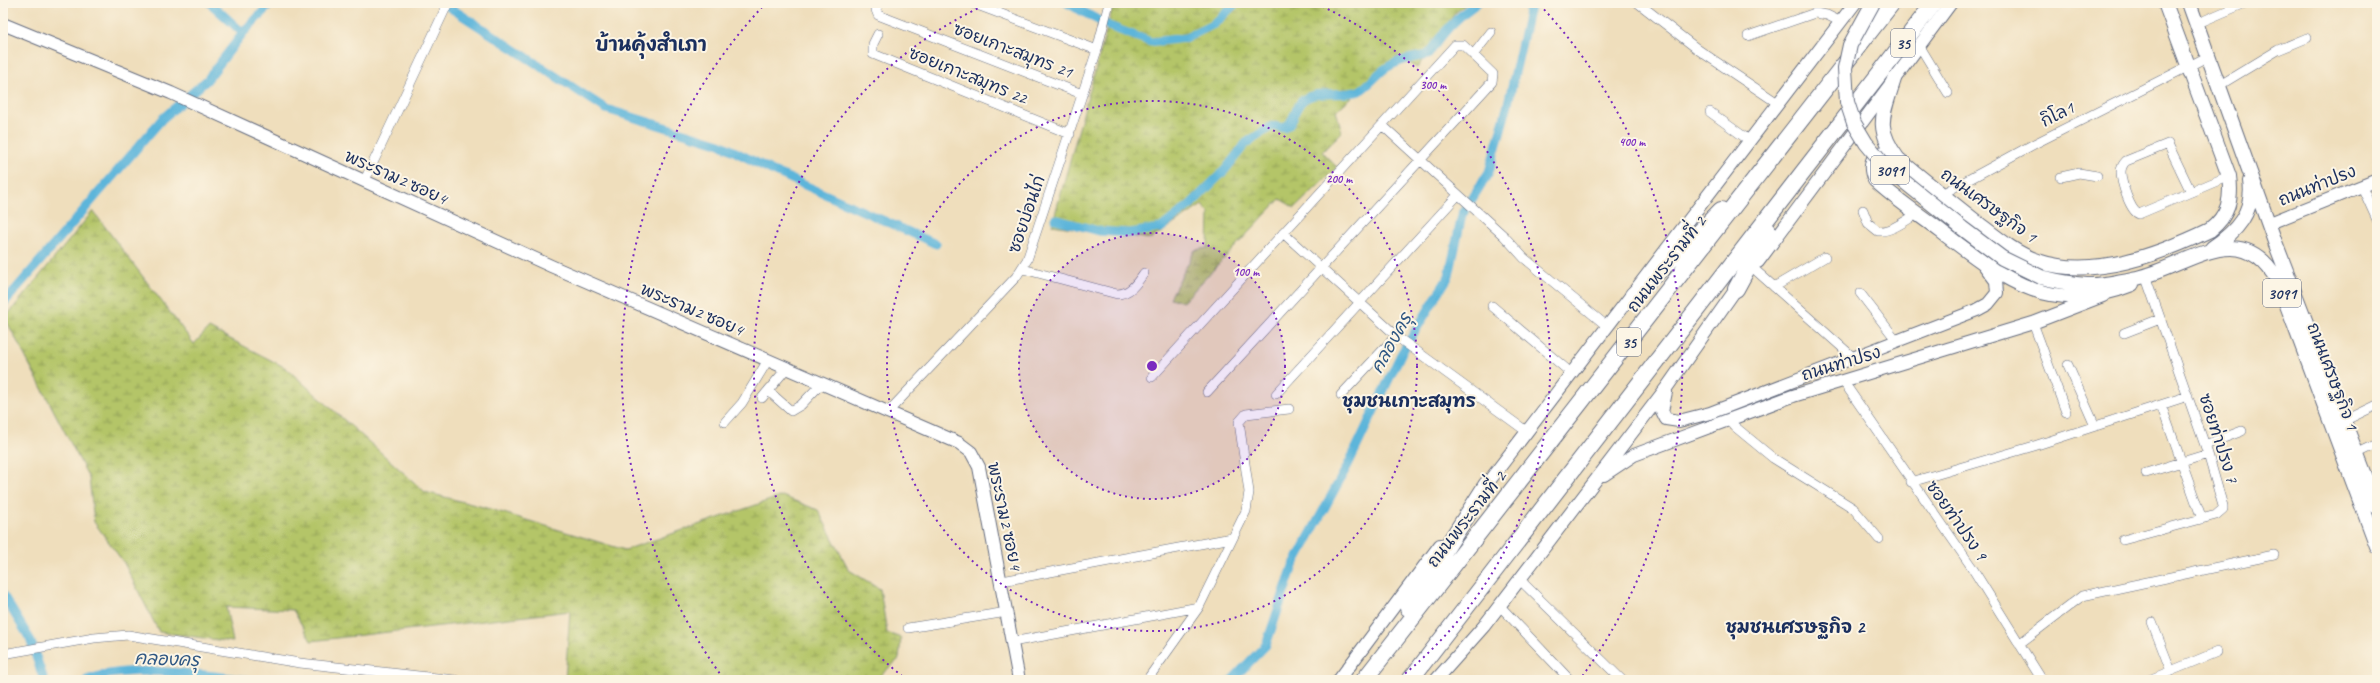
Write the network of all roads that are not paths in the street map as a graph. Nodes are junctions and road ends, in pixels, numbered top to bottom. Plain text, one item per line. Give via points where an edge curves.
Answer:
1 (448, 3) edge
2 (878, 3) edge
3 (972, 3) edge
4 (1109, 3) edge
5 (1638, 3) edge
6 (1855, 3) edge
7 (1873, 3) edge
8 (1892, 3) edge
9 (1934, 3) edge
10 (1951, 3) edge
11 (2165, 3) edge
12 (2189, 3) edge
13 (2245, 3) edge
14 (1841, 22) junction
15 (3, 24) edge
16 (2196, 24) junction
17 (1491, 32) dead end
18 (878, 34) dead end
19 (1748, 36) dead end
20 (2307, 38) dead end
21 (1919, 45) junction
22 (1096, 50) junction
23 (1473, 55) junction
24 (2209, 56) junction
25 (2188, 66) junction
26 (1894, 79) junction
27 (2220, 85) junction
28 (1948, 93) dead end
29 (1082, 94) junction
30 (1779, 104) junction
31 (1710, 112) dead end
32 (1382, 125) junction
33 (1070, 134) junction
34 (1750, 141) junction
35 (1780, 148) junction
36 (1421, 159) junction
37 (1898, 159) junction
38 (2246, 161) junction
39 (2097, 176) dead end
40 (2229, 176) junction
41 (2061, 177) dead end
42 (2377, 180) edge
43 (364, 182) junction
44 (1794, 183) junction
45 (2362, 187) junction
46 (2191, 192) junction
47 (1942, 194) junction
48 (1460, 198) junction
49 (1863, 210) dead end
50 (1917, 214) junction
51 (2377, 220) edge
52 (2270, 223) junction
53 (1284, 233) junction
54 (2207, 251) junction
55 (1825, 257) dead end
56 (1981, 262) junction
57 (1323, 268) junction
58 (1752, 268) junction
59 (1023, 269) junction
60 (1144, 273) dead end
61 (2151, 275) junction
62 (1774, 287) junction
63 (1736, 289) junction
64 (1860, 293) dead end
65 (2110, 293) junction
66 (1633, 295) junction
67 (1360, 303) junction
68 (1492, 306) dead end
69 (2160, 319) junction
70 (2033, 323) junction
71 (1608, 327) junction
72 (2124, 332) dead end
73 (1398, 338) junction
74 (1897, 341) junction
75 (1854, 358) junction
76 (768, 360) junction
77 (2068, 365) dead end
78 (786, 369) junction
79 (1571, 373) junction
80 (1152, 377) dead end
81 (1843, 381) junction
82 (821, 384) junction
83 (1667, 387) junction
84 (1207, 392) dead end
85 (1276, 394) dead end
86 (773, 395) dead end
87 (1341, 395) dead end
88 (2188, 396) junction
89 (762, 398) dead end
90 (2161, 405) junction
91 (2377, 405) edge
92 (1289, 410) dead end
93 (2066, 412) dead end
94 (888, 413) junction
95 (1728, 421) junction
96 (2344, 421) junction
97 (725, 422) dead end
98 (2095, 426) junction
99 (1526, 431) junction
100 (2242, 431) dead end
101 (2377, 444) edge
102 (2204, 445) junction
103 (2208, 454) junction
104 (2356, 454) junction
105 (2183, 462) junction
106 (2146, 473) dead end
107 (1911, 482) junction
108 (1487, 484) junction
109 (1592, 485) junction
110 (2373, 485) edge
111 (2377, 507) edge
112 (2202, 519) junction
113 (1232, 538) junction
114 (1879, 539) dead end
115 (2123, 540) dead end
116 (2377, 546) edge
117 (2274, 555) dead end
118 (1519, 579) junction
119 (1002, 581) junction
120 (1499, 605) junction
121 (1199, 607) junction
122 (1007, 612) junction
123 (2152, 622) dead end
124 (908, 628) dead end
125 (1012, 642) junction
126 (2018, 644) junction
127 (2217, 652) dead end
128 (3, 654) edge
129 (2171, 671) junction
130 (455, 680) edge
131 (1017, 680) edge
132 (1147, 680) edge
133 (1339, 680) edge
134 (1363, 680) edge
135 (1410, 680) edge
136 (1436, 680) edge
137 (1570, 680) edge
138 (1622, 680) edge
139 (2042, 680) edge
140 (2149, 680) edge

1 - 43 street
2 - 29 street, ซอยเกาะสมุทร 21 via 878,15
3 - 22 street
4 - 22 street, ซอยบ่อนไก่
5 - 30 street via 1700,51
6 - 14 street, ถนนพระรามที่ 2 / 35
7 - 61 main road, ถนนเศรษฐกิจ 1 / 3091, bridge via 1850,45 1845,68 1848,102 1854,123 1866,144 1886,167 2002,258 2041,277 2093,285
8 - 35 highway, ถนนพระรามที่ 2 / 35
9 - 44 highway, 35
10 - 21 street, 35
11 - 25 main road, ถนนเศรษฐกิจ 1
12 - 16 main road, ถนนเศรษฐกิจ 1 / 3091
13 - 16 street
14 - 19 street via 1827,15 1815,13
14 - 30 street, ถนนพระรามที่ 2 / 35
15 - 43 street, พระราม2 ซอย4 via 171,93
16 - 24 main road, ถนนเศรษฐกิจ 1 / 3091
17 - 23 street
18 - 33 street, ซอยเกาะสมุทร 22 via 872,49 873,54
20 - 27 street via 2278,50
21 - 26 street, 35
21 - 28 street
22 - 29 street, ซอยบ่อนไก่
23 - 32 street via 1463,44 1455,45
23 - 36 street via 1492,74 1492,82
24 - 25 street, กิโล1
24 - 27 main road, ถนนเศรษฐกิจ 1 / 3091
25 - 40 main road, ถนนเศรษฐกิจ 1
25 - 47 street, กิโล1
26 - 37 main road, ถนนเศรษฐกิจ 1 via 1882,124 1886,143
26 - 58 street, 35
27 - 38 main road, ถนนเศรษฐกิจ 1 / 3091
29 - 33 street, ซอยบ่อนไก่
30 - 34 street, ถนนพระรามที่ 2 / 35
31 - 34 street
32 - 36 street
32 - 53 street
33 - 59 street, ซอยบ่อนไก่
34 - 66 street, ถนนพระรามที่ 2 / 35
35 - 66 highway via 1684,248
35 - 134 highway, ถนนพระรามที่ 2 / 35
36 - 48 street
36 - 57 street
37 - 47 main road, ถนนเศรษฐกิจ 1
37 - 50 main road, ถนนท่าปรง via 1887,153 1880,153 1871,164 1872,172 1882,186
38 - 52 main road, ถนนเศรษฐกิจ 1 / 3091
38 - 54 main road via 2251,190 2246,213 2233,232
39 - 41 street via 2079,173
40 - 46 street
40 - 47 main road, ถนนเศรษฐกิจ 1 via 2231,191 2228,208 2220,222 2210,230 2136,259 2082,269 2037,261 2019,253
42 - 45 street, ถนนท่าปรง
43 - 76 street, พระราม2 ซอย4
44 - 63 highway
44 - 135 highway, 35
45 - 51 street
45 - 52 street, ถนนท่าปรง
46 - 46 street via 2168,144 2126,161 2123,165 2122,176 2130,205 2135,213 2139,214
48 - 67 street
48 - 71 street via 1504,236 1524,258
49 - 50 street via 1868,222 1883,232
50 - 56 main road, ถนนท่าปรง
52 - 96 main road, ถนนเศรษฐกิจ 1 / 3091
53 - 57 street
53 - 80 street
54 - 61 main road, ถนนเศรษฐกิจ 1 / 3091
54 - 116 main road, ถนนเศรษฐกิจ 1 / 3091 via 2225,247 2254,252 2278,281
55 - 62 street
56 - 65 main road, ถนนท่าปรง via 2012,282 2044,294 2065,296
56 - 74 street, ถนนท่าปรง via 1996,281 1997,293 1993,300 1977,310
57 - 67 street
57 - 84 street
58 - 62 street
58 - 63 street, 35
59 - 60 street via 1117,294 1129,291
59 - 94 street, ซอยบ่อนไก่
61 - 65 main road, ถนนท่าปรง
61 - 69 street, ซอยท่าปรง 7
62 - 75 street
63 - 83 street, 35
64 - 74 street
65 - 70 street, ถนนท่าปรง
66 - 71 street, ถนนพระรามที่ 2 / 35
67 - 73 street
67 - 85 street
68 - 79 street
69 - 72 street
69 - 88 street, ซอยท่าปรง 7
70 - 81 street, ถนนท่าปรง
70 - 93 street
71 - 79 street, ถนนพระรามที่ 2 / 35
73 - 87 street
73 - 99 street
74 - 75 street, ถนนท่าปรง
75 - 83 street, ถนนท่าปรง via 1758,396 1679,422 1663,416 1662,405
76 - 78 street, พระราม2 ซอย4
76 - 97 street via 742,403
77 - 98 street
78 - 82 street, พระราม2 ซอย4
78 - 89 street
79 - 99 street, ถนนพระรามที่ 2 / 35
81 - 95 street, ถนนท่าปรง
81 - 107 street, ซอยท่าปรง 9
82 - 86 street via 801,405 791,411
82 - 94 street, พระราม2 ซอย4
83 - 109 street, 35
88 - 90 street
88 - 102 street, ซอยท่าปรง 7
90 - 98 street
90 - 105 street
91 - 96 street
92 - 113 street via 1246,414 1239,422 1249,502
94 - 119 street, พระราม2 ซอย4 via 959,443 971,452 979,467
95 - 109 street, ถนนท่าปรง via 1634,455
95 - 114 street via 1773,458 1853,508
96 - 104 main road, ถนนเศรษฐกิจ 1 / 3091
98 - 107 street
99 - 108 street, ถนนพระรามที่ 2 / 35
100 - 102 street
101 - 104 street
102 - 103 street, ซอยท่าปรง 7
103 - 105 street
103 - 112 street, ซอยท่าปรง 7 via 2224,506 2216,515
104 - 110 main road, ถนนเศรษฐกิจ 1 / 3091
105 - 106 street
105 - 112 street
107 - 126 street, ซอยท่าปรง 9 via 1971,566
108 - 133 street, ถนนพระรามที่ 2 / 35
108 - 134 highway
109 - 118 street, 35
110 - 111 main road, ถนนเศรษฐกิจ 1 / 3091
112 - 115 street, ซอยท่าปรง 7
113 - 119 street
113 - 121 street
117 - 126 street via 2082,596
118 - 120 street, 35
118 - 138 street
119 - 122 street, พระราม2 ซอย4
120 - 136 street, 35 via 1484,626
120 - 137 street
121 - 125 street
121 - 132 street
122 - 124 street
122 - 125 street, พระราม2 ซอย4
123 - 129 street
125 - 131 street, พระราม2 ซอย4
126 - 139 street, ซอยท่าปรง 9
127 - 129 street
128 - 130 street via 108,636 128,635 300,663
129 - 140 street

